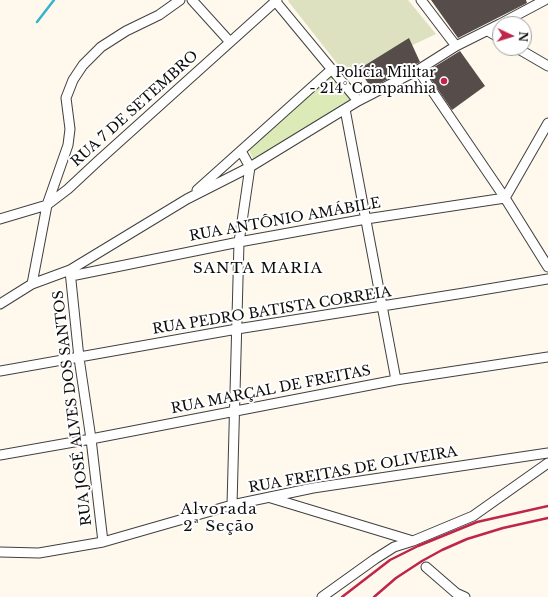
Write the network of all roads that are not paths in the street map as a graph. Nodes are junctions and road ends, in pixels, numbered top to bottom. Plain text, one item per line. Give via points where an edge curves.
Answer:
1 (180, 0) edge
2 (192, 0) edge
3 (421, 0) edge
4 (545, 0) edge
5 (277, 1) edge
6 (515, 16) edge
7 (492, 29) edge
8 (488, 31) junction
9 (492, 33) edge
10 (230, 42) junction
11 (456, 46) junction
12 (531, 56) edge
13 (548, 66) edge
14 (332, 69) junction
15 (418, 70) junction
16 (358, 101) junction
17 (345, 109) junction
18 (548, 123) edge
19 (241, 151) junction
20 (250, 167) junction
21 (505, 198) junction
22 (187, 199) junction
23 (47, 205) junction
24 (0, 219) edge
25 (366, 220) junction
26 (239, 242) junction
27 (548, 267) edge
28 (70, 273) junction
29 (548, 278) edge
30 (32, 284) junction
31 (0, 304) edge
32 (382, 306) junction
33 (237, 329) junction
34 (548, 357) edge
35 (79, 358) junction
36 (0, 371) edge
37 (396, 380) junction
38 (235, 411) junction
39 (91, 439) junction
40 (548, 453) edge
41 (0, 455) edge
42 (548, 463) edge
43 (269, 497) junction
44 (232, 505) junction
45 (413, 541) junction
46 (104, 542) junction
47 (0, 552) edge
48 (426, 567) dead end
49 (322, 597) edge
50 (465, 597) edge

1 - 23 street via 159,15 101,47 83,65 73,80 66,98 70,129 68,145
2 - 10 street
3 - 11 street
4 - 6 street
5 - 10 street, RUA 7 DE SETEMBRO
5 - 14 street
7 - 8 street
8 - 9 street
8 - 11 street
10 - 23 street, RUA 7 DE SETEMBRO via 68,189
11 - 15 street
12 - 13 street
14 - 16 street
14 - 19 street
15 - 16 street
15 - 21 street
16 - 17 street
17 - 20 street
17 - 25 street
18 - 21 street
19 - 20 street
19 - 22 street
20 - 22 street
20 - 26 street
21 - 25 street, RUA ANTÔNIO AMÁBILE
21 - 27 street
22 - 28 street
23 - 24 street, RUA 7 DE SETEMBRO
23 - 30 street
25 - 26 street, RUA ANTÔNIO AMÁBILE
25 - 32 street
26 - 28 street, RUA ANTÔNIO AMÁBILE
26 - 33 street
28 - 30 street
28 - 35 street, RUA JOSÉ ALVES DOS SANTOS
29 - 32 street, RUA PEDRO BATISTA CORREIA
30 - 31 street
32 - 33 street, RUA PEDRO BATISTA CORREIA
32 - 37 street
33 - 35 street, RUA PEDRO BATISTA CORREIA
33 - 38 street
34 - 37 street, RUA MARÇAL DE FREITAS
35 - 36 street, RUA PEDRO BATISTA CORREIA
35 - 39 street, RUA JOSÉ ALVES DOS SANTOS
37 - 38 street, RUA MARÇAL DE FREITAS
38 - 39 street, RUA MARÇAL DE FREITAS
38 - 44 street
39 - 41 street, RUA MARÇAL DE FREITAS
39 - 46 street, RUA JOSÉ ALVES DOS SANTOS
40 - 43 street, RUA FREITAS DE OLIVEIRA via 312,488
42 - 45 street via 473,516
43 - 44 street, RUA FREITAS DE OLIVEIRA
43 - 45 street
44 - 46 street, RUA FREITAS DE OLIVEIRA
45 - 49 street via 394,547
46 - 47 street, RUA FREITAS DE OLIVEIRA via 39,553
48 - 50 street via 456,593

